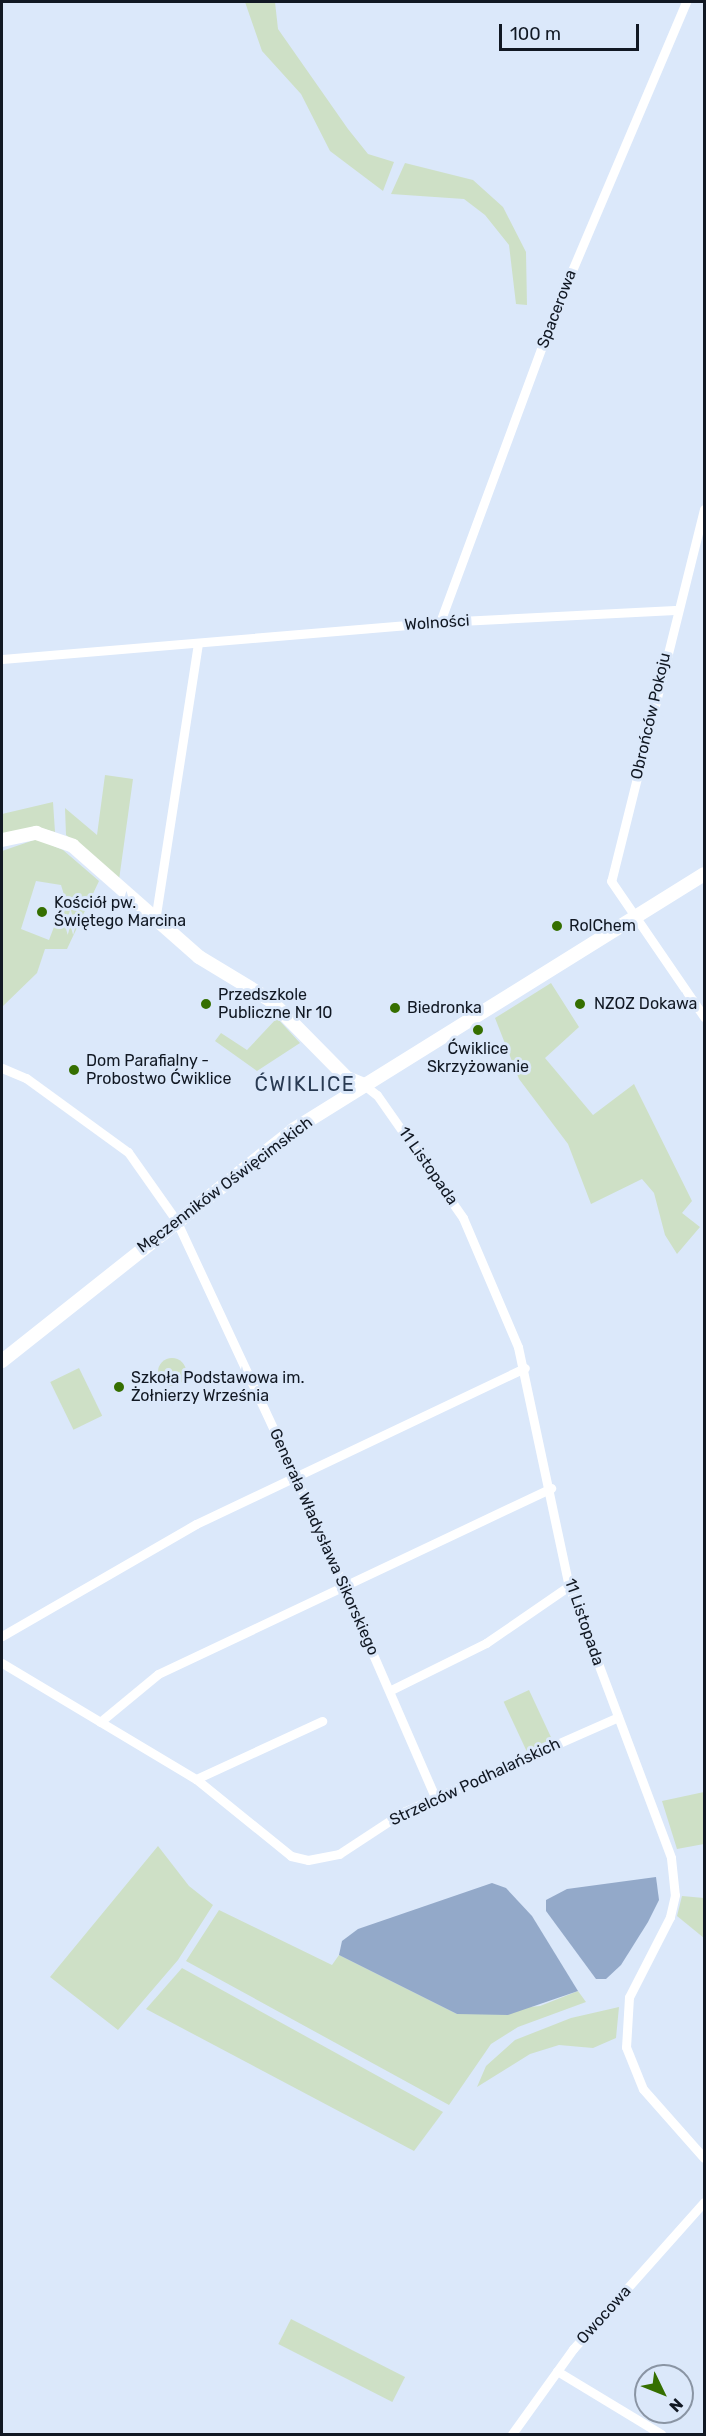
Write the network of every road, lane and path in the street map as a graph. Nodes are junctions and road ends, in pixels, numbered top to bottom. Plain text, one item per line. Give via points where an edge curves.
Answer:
1 (686, 2) edge
2 (705, 509) edge
3 (675, 610) junction
4 (440, 622) junction
5 (198, 644) junction
6 (2, 659) edge
7 (2, 840) edge
8 (705, 874) edge
9 (633, 919) junction
10 (155, 921) junction
11 (705, 1017) edge
12 (2, 1068) edge
13 (364, 1085) junction
14 (176, 1220) junction
15 (2, 1361) edge
16 (525, 1368) junction
17 (295, 1475) junction
18 (551, 1488) junction
19 (343, 1583) junction
20 (569, 1586) junction
21 (2, 1636) edge
22 (2, 1662) edge
23 (391, 1690) junction
24 (618, 1717) junction
25 (322, 1721) dead end
26 (99, 1722) junction
27 (196, 1779) junction
28 (436, 1800) junction
29 (705, 2158) edge
30 (705, 2202) edge
31 (557, 2372) junction
32 (512, 2434) edge
33 (661, 2434) edge

1 - 4 street, Spacerowa via 554,313
2 - 3 street, Obrońców Pokoju
3 - 4 street, Wolności
3 - 9 street, Obrońców Pokoju via 612,875 612,887
4 - 5 street, Wolności
5 - 6 street, Wolności
5 - 10 street
7 - 10 main road via 36,833 60,838
8 - 9 main road, Męczenników Oświęcimskich
9 - 11 street, Obrońców Pokoju
9 - 13 main road, Męczenników Oświęcimskich
10 - 13 main road via 199,957 270,1000 347,1078
12 - 14 street, Generała Władysława Sikorskiego via 26,1078 128,1152
13 - 14 main road, Męczenników Oświęcimskich via 274,1143
13 - 16 street, 11 Listopada via 378,1095 463,1218
14 - 15 main road, Męczenników Oświęcimskich
14 - 17 street, Generała Władysława Sikorskiego
16 - 17 street
16 - 18 street, 11 Listopada
17 - 19 street, Generała Władysława Sikorskiego
17 - 21 street via 196,1524
18 - 19 street
18 - 20 street, 11 Listopada
19 - 23 street, Generała Władysława Sikorskiego
19 - 26 street via 158,1674
20 - 23 street via 486,1643
20 - 24 street, 11 Listopada
22 - 26 street, Strzelców Podhalańskich
23 - 28 street, Generała Władysława Sikorskiego
24 - 28 street, Strzelców Podhalańskich
24 - 29 street, 11 Listopada via 671,1858 675,1894 670,1917 629,1997 626,2047 643,2088
25 - 27 street
26 - 27 street, Strzelców Podhalańskich
27 - 28 street, Strzelców Podhalańskich via 291,1856 308,1860 339,1854 403,1812
30 - 31 street, Owocowa
31 - 32 street, Owocowa
31 - 33 street

